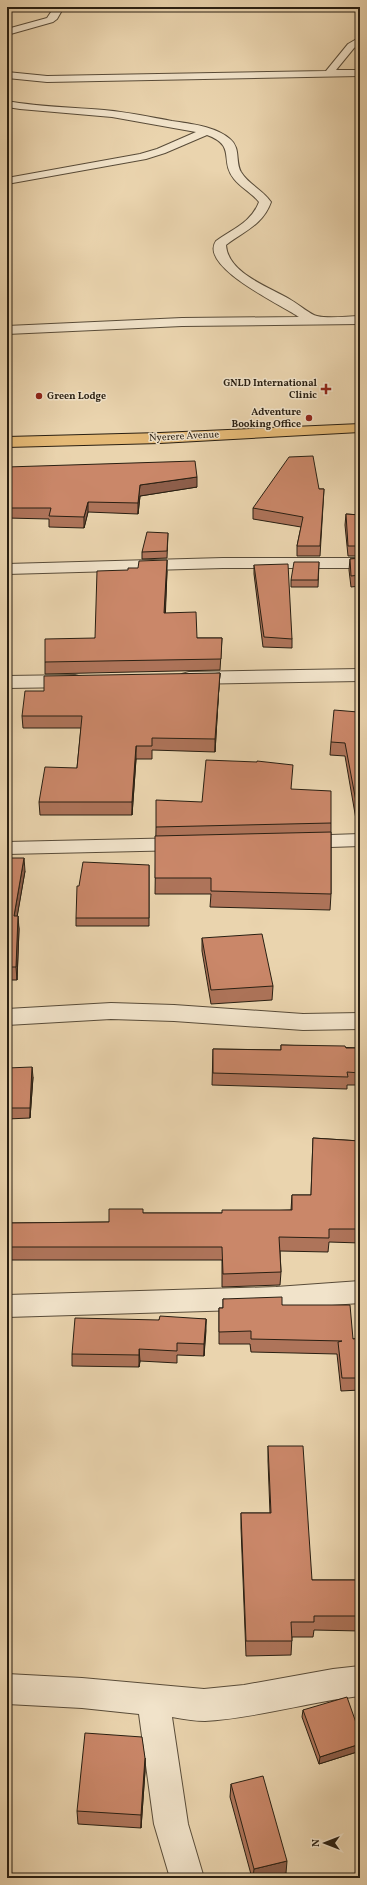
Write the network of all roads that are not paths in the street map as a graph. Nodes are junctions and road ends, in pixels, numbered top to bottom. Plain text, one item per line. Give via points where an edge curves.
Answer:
1 (53, 7) edge
2 (7, 32) edge
3 (360, 40) edge
4 (329, 73) junction
5 (360, 73) edge
6 (7, 75) edge
7 (25, 78) junction
8 (16, 86) dead end
9 (93, 100) dead end
10 (7, 104) edge
11 (105, 113) junction
12 (206, 131) junction
13 (7, 181) edge
14 (312, 320) junction
15 (360, 320) edge
16 (7, 330) edge
17 (360, 428) edge
18 (7, 442) edge
19 (360, 563) edge
20 (7, 569) edge
21 (360, 674) edge
22 (171, 679) edge
23 (93, 680) edge
24 (7, 682) edge
25 (360, 840) edge
26 (282, 842) edge
27 (203, 844) edge
28 (7, 848) edge
29 (7, 1017) edge
30 (360, 1021) edge
31 (360, 1292) edge
32 (7, 1306) edge
33 (360, 1681) edge
34 (7, 1689) edge
35 (153, 1700) junction
36 (187, 1878) edge

1 - 2 street via 56,12 50,20
3 - 4 street via 351,46
4 - 5 street
4 - 7 street via 96,82
6 - 7 street
7 - 8 street
9 - 11 street via 94,105
10 - 11 street via 48,111
11 - 12 street
12 - 13 street via 142,156
12 - 14 street via 221,137 230,145 235,172 244,184 265,202 260,214 250,225 220,244 223,260 254,284
14 - 15 street
14 - 16 street via 182,322
17 - 18 main road, Nyerere Avenue via 160,438
19 - 20 street via 223,563
21 - 22 street
23 - 24 street
25 - 26 street
27 - 28 street
29 - 30 street via 110,1011 303,1022
31 - 32 street via 269,1298
33 - 35 street via 244,1701 204,1705
34 - 35 street
35 - 36 street via 171,1824

